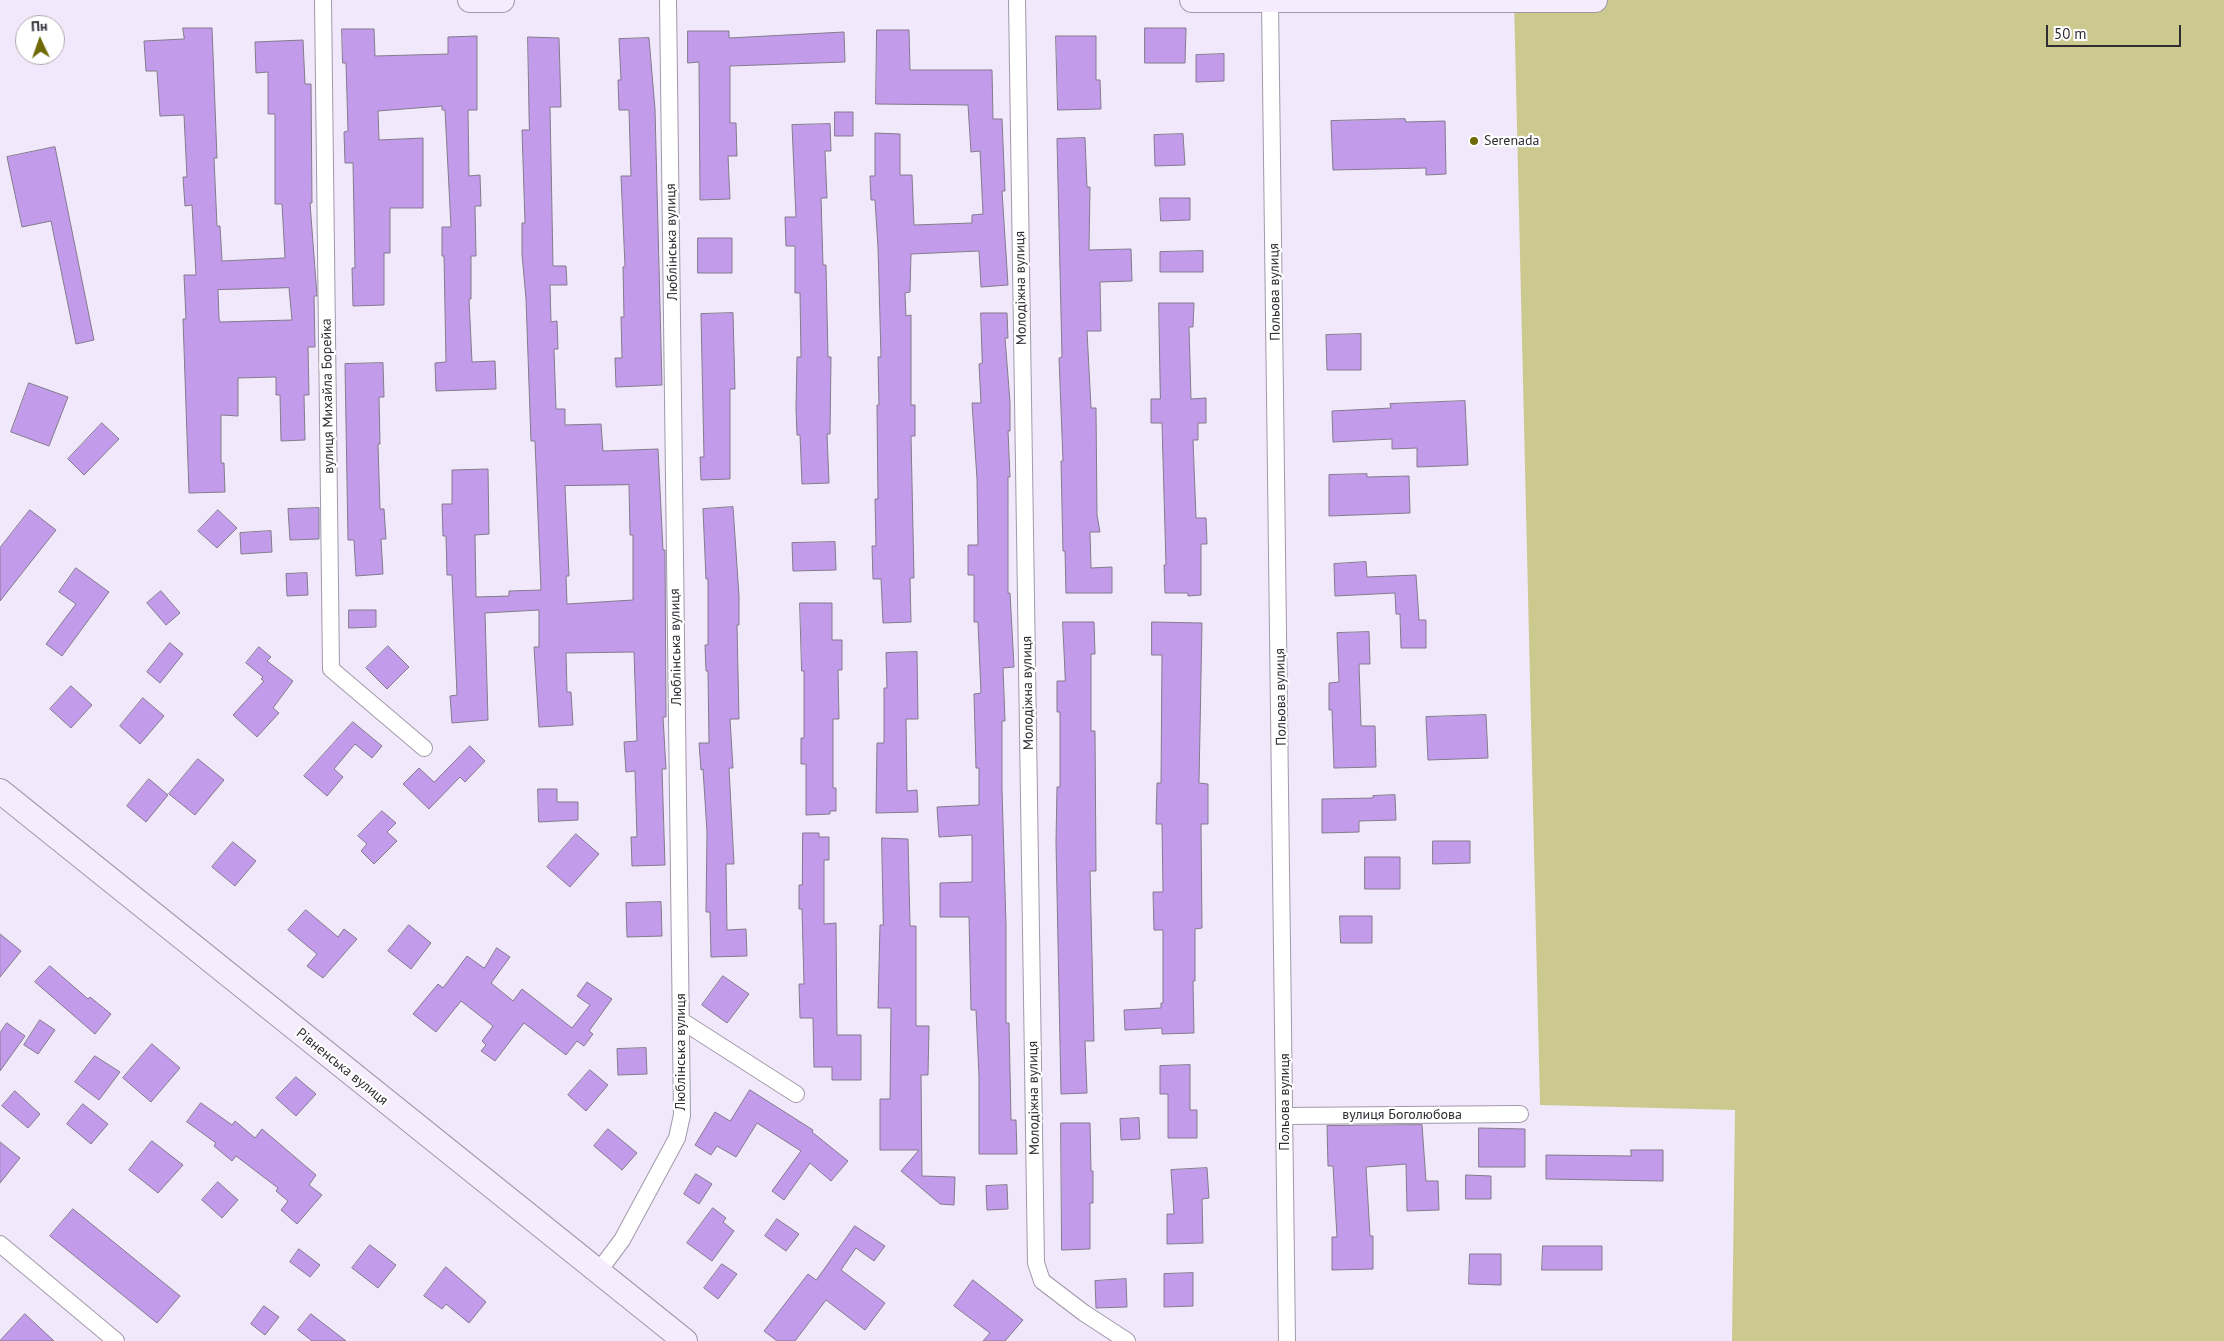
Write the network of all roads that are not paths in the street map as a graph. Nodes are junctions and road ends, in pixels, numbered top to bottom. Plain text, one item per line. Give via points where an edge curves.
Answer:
1 (323, 0) edge
2 (470, 0) edge
3 (502, 0) edge
4 (668, 0) edge
5 (1017, 0) edge
6 (1192, 0) edge
7 (1514, 0) edge
8 (1595, 0) edge
9 (1270, 1) junction
10 (424, 748) dead end
11 (0, 791) edge
12 (682, 1021) junction
13 (796, 1094) dead end
14 (1520, 1114) dead end
15 (1285, 1116) junction
16 (0, 1244) edge
17 (598, 1272) junction
18 (116, 1341) edge
19 (685, 1341) edge
20 (1127, 1341) edge
21 (1287, 1341) edge

1 - 10 street, вулиця Михайла Борейка via 331,669
2 - 3 main road
4 - 12 street, Люблінська вулиця
5 - 20 street, Молодіжна вулиця via 1036,1263 1042,1281
6 - 9 main road
7 - 8 main road
7 - 9 main road
9 - 15 street, Польова вулиця
11 - 17 main road, Рівненська вулиця
12 - 13 street
12 - 17 street, Люблінська вулиця via 682,1115 677,1138 622,1240
14 - 15 street, вулиця Боголюбова
15 - 21 street, Польова вулиця
16 - 18 street
17 - 19 main road, Рівненська вулиця

